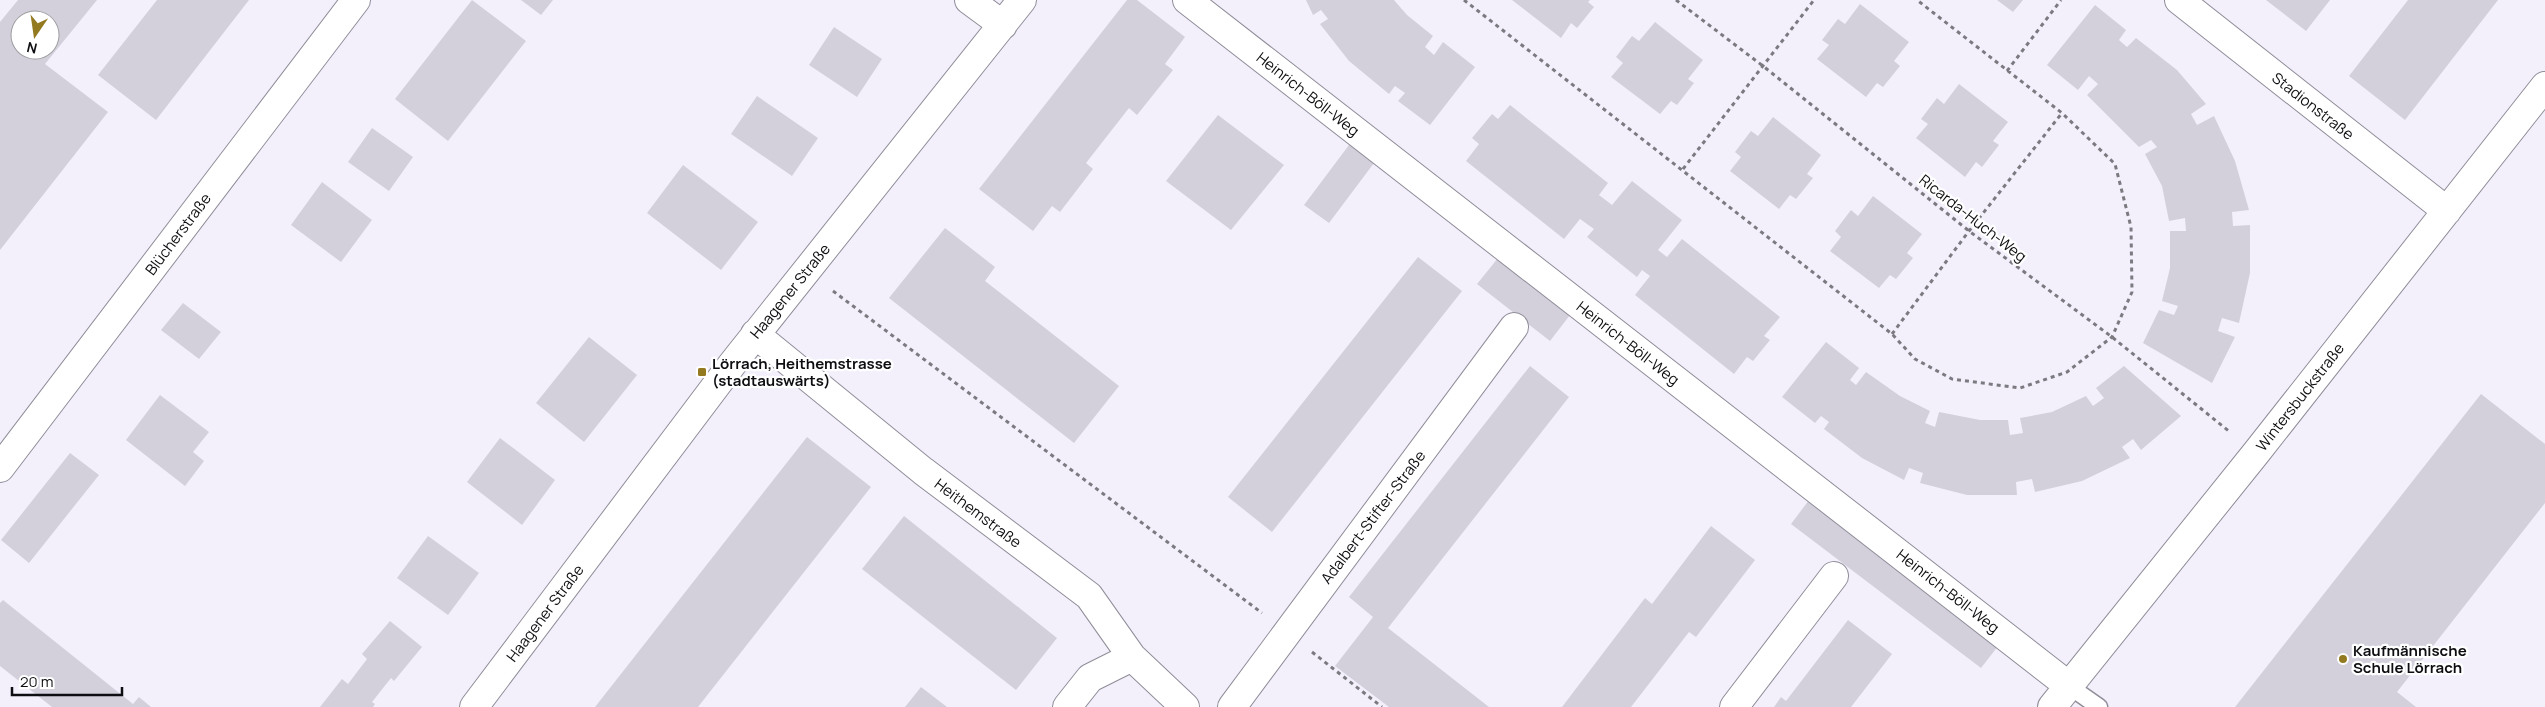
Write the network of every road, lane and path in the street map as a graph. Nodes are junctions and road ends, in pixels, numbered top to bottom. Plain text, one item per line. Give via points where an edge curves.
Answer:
1 (356, 0) edge
2 (969, 0) edge
3 (1022, 0) edge
4 (1187, 0) edge
5 (1464, 0) edge
6 (1676, 0) edge
7 (1814, 0) edge
8 (1916, 0) edge
9 (2061, 0) edge
10 (2179, 0) edge
11 (1003, 25) junction
12 (1763, 66) junction
13 (2007, 71) junction
14 (2545, 86) edge
15 (2062, 113) junction
16 (1683, 169) junction
17 (2447, 211) junction
18 (1969, 230) junction
19 (806, 271) junction
20 (1514, 327) dead end
21 (755, 334) junction
22 (1892, 334) junction
23 (2112, 337) junction
24 (2256, 453) junction
25 (0, 468) edge
26 (1834, 576) dead end
27 (1288, 632) junction
28 (1132, 657) junction
29 (2070, 686) junction
30 (474, 707) edge
31 (1067, 707) edge
32 (1184, 707) edge
33 (1232, 707) edge
34 (1382, 707) edge
35 (1734, 707) edge
36 (2052, 707) edge
37 (2099, 707) edge

1 - 25 street, Blücherstraße
2 - 11 street
3 - 11 street, Haagener Straße
4 - 29 street, Heinrich-Böll-Weg
5 - 16 path
6 - 12 path, Ricarda-Huch-Weg
7 - 12 path
8 - 13 path
9 - 13 path
10 - 17 street, Stadionstraße
11 - 19 street, Haagener Straße
12 - 16 path
12 - 18 path, Ricarda-Huch-Weg
13 - 15 path
14 - 17 street, Wintersbuckstraße
15 - 18 path
15 - 23 path via 2115,164 2131,227 2132,292
16 - 22 path
17 - 24 street, Wintersbuckstraße
18 - 22 path
18 - 23 path, Ricarda-Huch-Weg
19 - 21 street, Haagener Straße
19 - 27 path
20 - 27 street, Adalbert-Stifter-Straße
21 - 28 street, Heithemstraße via 923,471 1089,596
21 - 30 street, Haagener Straße
22 - 23 path via 1915,359 1952,379 2020,388 2067,372
23 - 24 path, Ricarda-Huch-Weg
24 - 29 street, Wintersbuckstraße
26 - 35 street
27 - 33 street, Adalbert-Stifter-Straße
27 - 34 path
28 - 31 street via 1090,678
28 - 32 street, Heithemstraße
29 - 36 street, Wintersbuckstraße
29 - 37 lane

